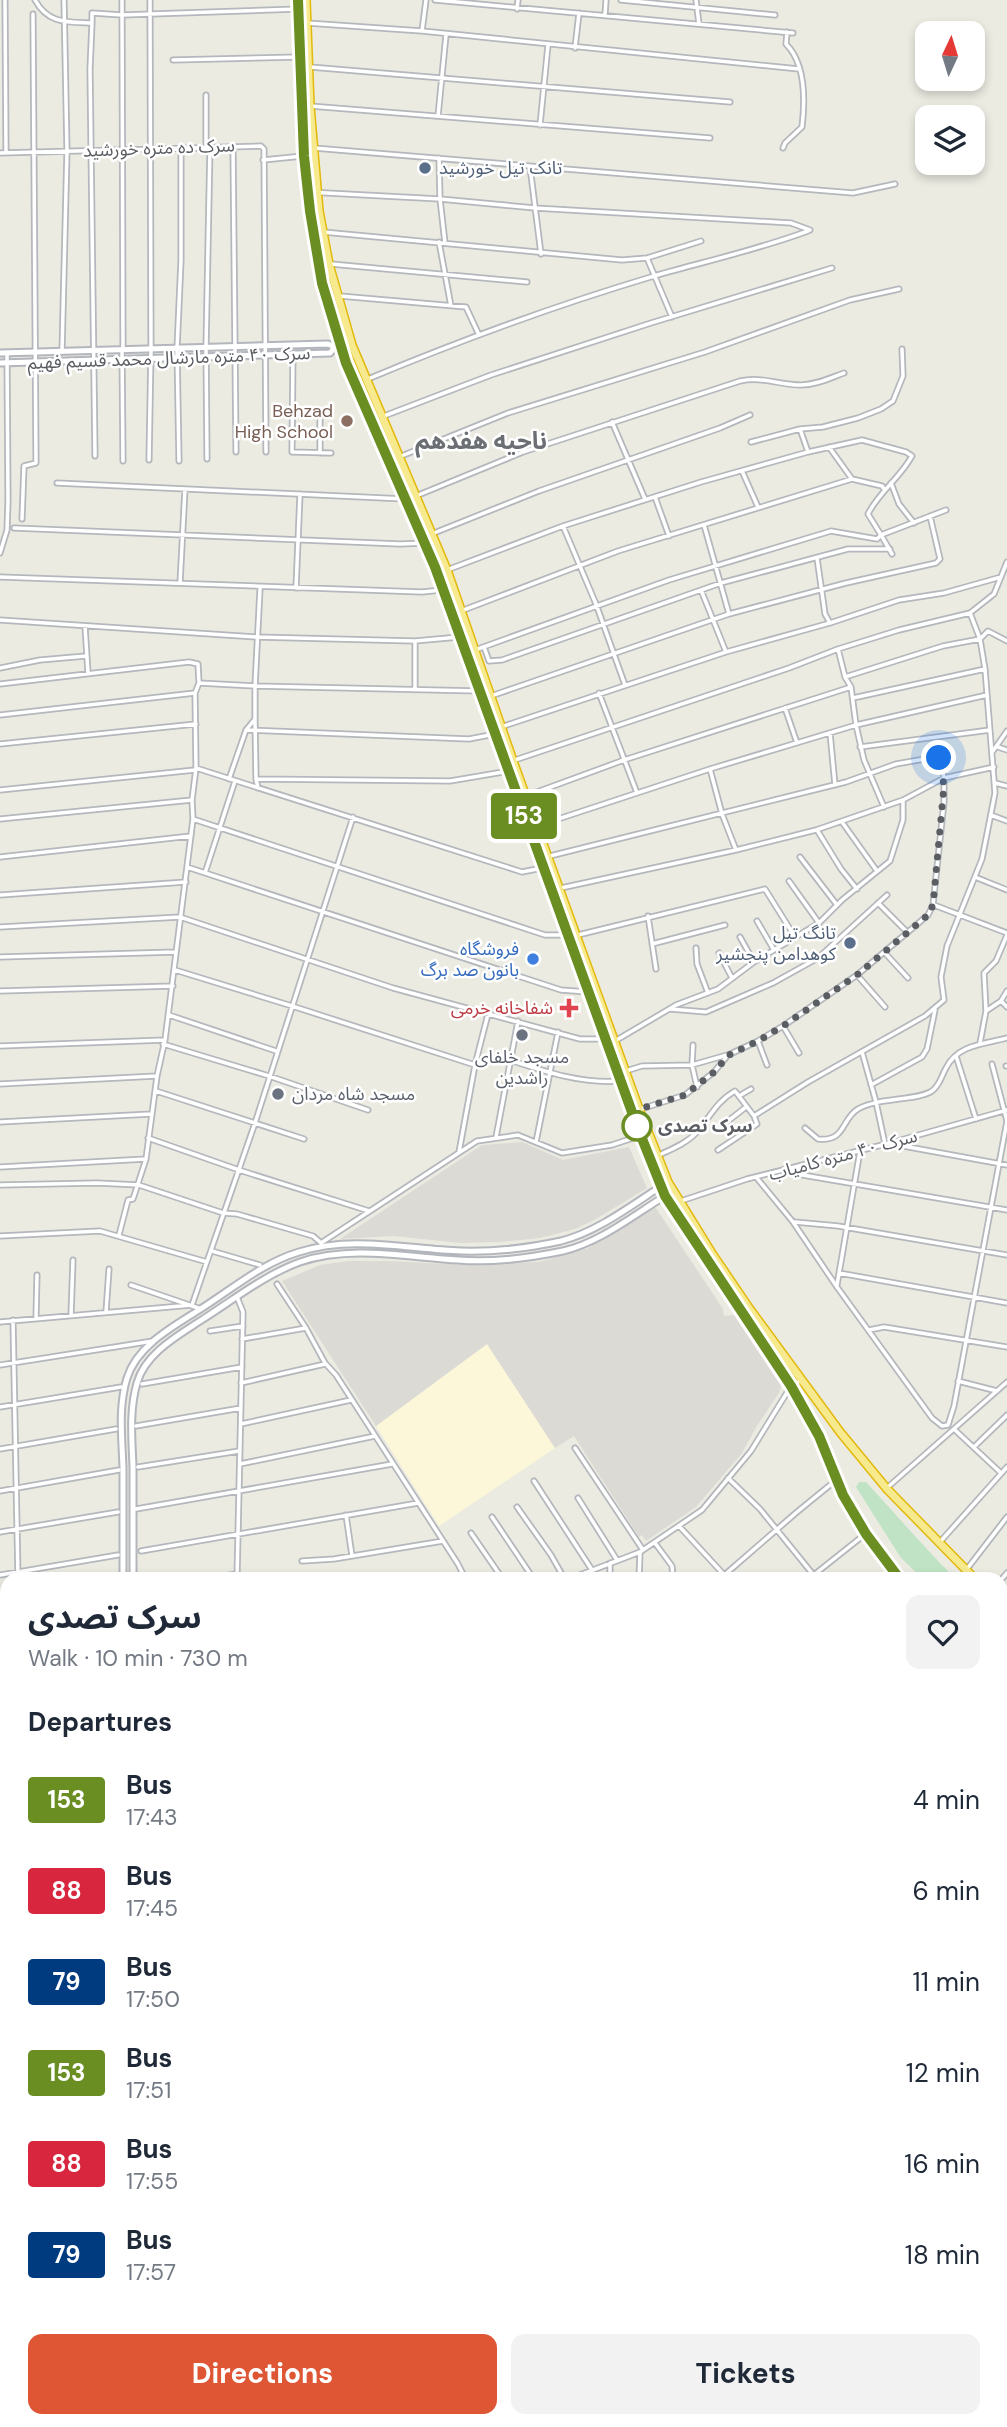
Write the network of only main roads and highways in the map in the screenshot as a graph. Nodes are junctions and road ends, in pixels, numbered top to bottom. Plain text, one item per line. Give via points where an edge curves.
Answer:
1 (298, 0) edge
2 (306, 0) edge
3 (352, 345) junction
4 (338, 346) junction
5 (3, 353) edge
6 (3, 363) edge
7 (499, 730) junction
8 (668, 1182) junction
9 (660, 1187) junction
10 (673, 1191) junction
11 (665, 1196) junction
12 (133, 1533) junction
13 (123, 1534) junction
14 (122, 1572) edge
15 (132, 1572) edge
16 (894, 1572) edge
17 (968, 1572) edge

1 - 4 highway via 308,192 322,283
2 - 3 highway via 317,192 329,264
3 - 4 main road, سرک ۴۰ متره مارشال محمد قسیم فهیم
3 - 7 highway via 447,570
4 - 5 main road, سرک ۴۰ متره مارشال محمد قسیم فهیم
4 - 6 main road, سرک ۴۰ متره مارشال محمد قسیم فهیم via 330,353
4 - 7 highway via 426,543 480,691
7 - 8 highway
7 - 9 highway via 542,868
8 - 9 main road
8 - 10 highway
9 - 11 highway
9 - 13 main road via 580,1234 540,1245 461,1251 321,1244 267,1265 155,1340 137,1359 128,1376 121,1422
10 - 11 main road
10 - 17 highway via 800,1381 887,1489
11 - 12 main road via 567,1250 460,1261 335,1254 272,1274 162,1348 138,1379 131,1423
11 - 16 highway via 791,1386 819,1436 843,1495
12 - 13 main road
12 - 15 main road
13 - 14 main road

